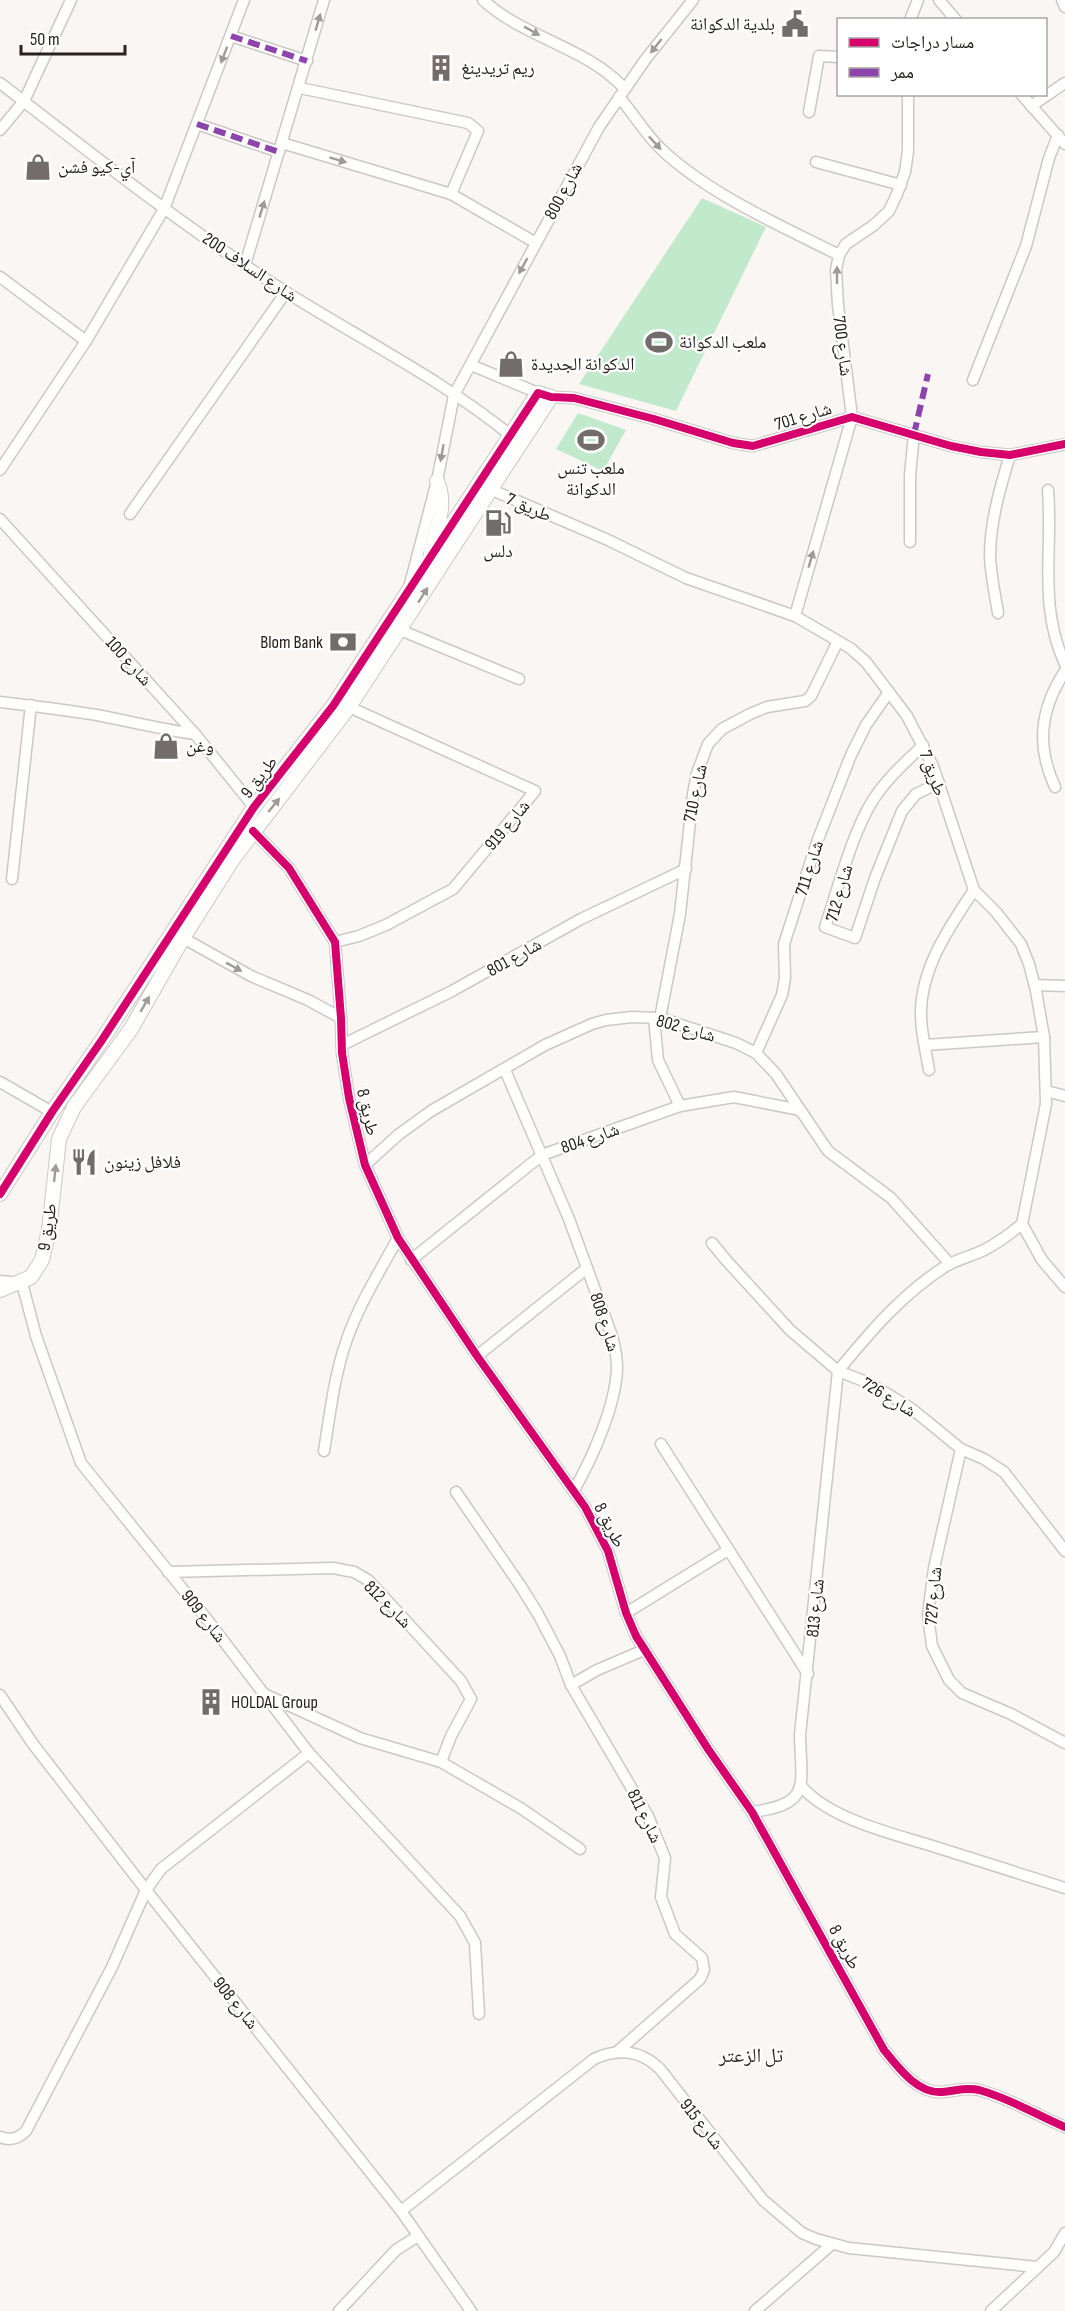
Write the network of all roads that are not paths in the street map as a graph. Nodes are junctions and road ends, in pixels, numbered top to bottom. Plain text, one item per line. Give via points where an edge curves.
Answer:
1 (71, 0) edge
2 (244, 0) edge
3 (324, 0) edge
4 (483, 0) edge
5 (693, 0) edge
6 (918, 0) edge
7 (939, 0) edge
8 (1062, 0) edge
9 (1065, 7) edge
10 (911, 18) edge
11 (954, 18) edge
12 (231, 36) junction
13 (837, 57) edge
14 (307, 61) junction
15 (0, 83) edge
16 (1065, 83) edge
17 (300, 88) junction
18 (622, 92) junction
19 (1047, 95) edge
20 (908, 96) edge
21 (1023, 96) edge
22 (1046, 96) edge
23 (24, 101) junction
24 (1031, 106) junction
25 (809, 112) dead end
26 (197, 124) junction
27 (0, 130) edge
28 (1058, 135) junction
29 (1065, 144) edge
30 (280, 147) junction
31 (816, 162) dead end
32 (901, 185) junction
33 (451, 194) junction
34 (164, 209) junction
35 (536, 243) junction
36 (839, 255) junction
37 (245, 265) junction
38 (0, 277) edge
39 (286, 292) junction
40 (86, 341) junction
41 (471, 364) junction
42 (973, 380) dead end
43 (454, 395) junction
44 (545, 395) junction
45 (852, 417) junction
46 (914, 434) junction
47 (516, 440) junction
48 (1065, 444) edge
49 (1010, 455) junction
50 (0, 470) edge
51 (437, 481) junction
52 (486, 487) junction
53 (1048, 490) dead end
54 (130, 514) dead end
55 (0, 519) edge
56 (910, 542) dead end
57 (428, 564) junction
58 (407, 596) junction
59 (998, 613) dead end
60 (795, 616) junction
61 (400, 630) junction
62 (838, 640) junction
63 (1065, 664) edge
64 (1065, 671) edge
65 (519, 679) dead end
66 (889, 692) junction
67 (0, 702) edge
68 (31, 705) junction
69 (349, 706) junction
70 (195, 734) junction
71 (923, 745) junction
72 (939, 783) junction
73 (1055, 787) dead end
74 (254, 807) junction
75 (253, 831) junction
76 (686, 869) junction
77 (12, 879) dead end
78 (974, 890) junction
79 (183, 938) junction
80 (335, 942) junction
81 (1035, 985) junction
82 (1065, 986) edge
83 (341, 1018) junction
84 (657, 1018) junction
85 (1044, 1037) junction
86 (342, 1045) junction
87 (925, 1045) junction
88 (756, 1053) junction
89 (505, 1070) junction
90 (929, 1070) dead end
91 (0, 1082) edge
92 (1046, 1091) junction
93 (1065, 1096) edge
94 (680, 1106) junction
95 (800, 1110) junction
96 (52, 1112) junction
97 (542, 1155) junction
98 (365, 1165) junction
99 (0, 1194) edge
100 (1022, 1224) junction
101 (398, 1238) junction
102 (712, 1243) dead end
103 (411, 1260) junction
104 (950, 1264) junction
105 (587, 1268) junction
106 (0, 1281) edge
107 (22, 1283) junction
108 (1065, 1287) edge
109 (0, 1290) edge
110 (477, 1356) junction
111 (838, 1371) junction
112 (662, 1444) dead end
113 (961, 1449) junction
114 (324, 1451) dead end
115 (574, 1490) junction
116 (456, 1492) dead end
117 (728, 1550) junction
118 (1065, 1551) edge
119 (168, 1572) junction
120 (626, 1613) junction
121 (645, 1650) junction
122 (808, 1674) junction
123 (571, 1685) junction
124 (264, 1694) junction
125 (0, 1695) edge
126 (1065, 1743) edge
127 (309, 1753) junction
128 (441, 1762) junction
129 (801, 1786) junction
130 (752, 1812) junction
131 (580, 1849) dead end
132 (1065, 1888) edge
133 (146, 1890) junction
134 (479, 2014) dead end
135 (617, 2052) junction
136 (1065, 2127) edge
137 (0, 2137) edge
138 (401, 2211) junction
139 (1065, 2233) edge
140 (418, 2236) junction
141 (832, 2244) junction
142 (1037, 2267) junction
143 (339, 2311) edge
144 (471, 2311) edge
145 (755, 2311) edge
146 (991, 2311) edge

1 - 23 street
2 - 12 street
14 -> 3 street
4 -> 18 street via 600,67
5 -> 18 street, 800 شارع
6 - 10 street
7 - 11 street
8 - 9 street
12 - 14 street
12 -> 26 street
13 - 25 street via 819,56
14 - 17 street
15 - 23 street, 200 شارع السلاف
16 - 19 street
17 - 30 street
17 - 33 street via 468,123 478,131
18 - 35 street, 800 شارع
18 -> 36 street via 653,142 692,174
20 - 32 street via 908,151
21 - 24 street
22 - 24 street
23 - 27 street
23 - 34 street, 200 شارع السلاف
24 - 28 street
26 - 30 street
26 - 34 street
28 - 29 street
28 - 42 street via 1026,246
30 -> 33 street
37 -> 30 street
31 - 32 street
32 - 36 street via 889,211 846,244
33 - 35 street
34 - 37 street, 200 شارع السلاف
34 - 40 street
35 -> 41 street, 800 شارع
45 -> 36 street, شارع 700 via 838,305
37 - 39 street, 200 شارع السلاف
38 - 40 street
39 - 43 street, 200 شارع السلاف
39 - 54 street
40 - 50 street
41 - 43 street, 800 شارع
41 - 44 street, شارع 701
43 - 47 street, 200 شارع السلاف
43 -> 51 street, 800 شارع
44 - 45 street, شارع 701 via 574,398 753,446
44 - 47 street, 9 طريق
45 - 46 street, شارع 701
60 -> 45 street, شارع 700
46 - 49 street, شارع 701 via 959,447
46 - 56 street
47 - 52 street, 9 طريق
48 - 49 street, شارع 701
49 - 59 street via 992,530 990,558
51 - 57 street via 442,508
51 - 58 street, 800 شارع
52 - 57 street, 9 طريق
52 - 60 street, 7 طريق via 686,578
61 -> 52 street, 9 طريق
53 - 63 street via 1047,577 1057,646
55 - 70 street, شارع 100
57 - 58 street, 9 طريق
58 - 74 street, 9 طريق via 333,706
60 - 62 street, 7 طريق
61 - 65 street
61 - 69 street, 9 طريق
62 - 66 street, 7 طريق via 866,662
62 - 76 street, شارع 710 via 805,701 750,714 722,729 708,744 697,773 688,822
64 - 73 street via 1046,708 1042,748
66 - 71 street, 7 طريق
66 - 88 street, شارع 711 via 851,755 817,842 784,944 782,995
67 - 68 street
68 - 70 street
68 - 77 street
75 -> 69 street, 9 طريق
69 - 80 street, شارع 919 via 535,791 453,889 386,925
70 - 74 street, شارع 100
71 - 72 street, 7 طريق
71 - 72 street, شارع 712 via 879,790 867,811 825,927 855,938 902,811 916,795
72 - 78 street, 7 طريق
74 - 96 street, 9 طريق
75 - 79 street, 9 طريق
75 - 80 street, طريق 8 via 289,868
76 - 84 street, شارع 710 via 677,935
76 - 86 street, شارع 801 via 581,919 452,991
78 - 81 street, 7 طريق via 1021,944
78 - 87 street via 938,950 924,986 921,1017
79 -> 83 street via 251,976
107 -> 79 street, 9 طريق via 36,1270 45,1250 57,1149 67,1117 131,1029
80 - 83 street, طريق 8
81 - 82 street
81 - 85 street, 7 طريق
83 - 86 street, طريق 8
84 - 88 street, شارع 802
84 - 89 street, شارع 802 via 623,1018 592,1024 545,1045
84 - 94 street, شارع 710 via 658,1060
85 - 87 street
85 - 92 street, 7 طريق
86 - 98 street, طريق 8 via 349,1098
87 - 90 street
88 - 95 street, شارع 802
89 - 97 street, شارع 808
89 - 98 street, شارع 802 via 431,1111
91 - 96 street
92 - 93 street
92 - 100 street, 7 طريق
94 - 95 street, شارع 804 via 734,1097
94 - 97 street, شارع 804
95 - 104 street, شارع 802 via 828,1151 891,1198
96 - 99 street, 9 طريق
97 - 103 street, شارع 804
97 - 105 street, شارع 808
98 - 101 street, طريق 8
100 - 104 street via 1003,1240
100 - 108 street via 1042,1260
101 - 103 street, طريق 8
101 - 114 street via 346,1341 336,1375
102 - 111 street, شارع 726 via 790,1330
103 - 110 street, طريق 8
104 - 111 street via 902,1299
105 - 110 street
105 - 115 street, شارع 808 via 612,1336 617,1370 600,1434
106 - 107 street
107 - 109 street
107 - 119 street, شارع 909 via 36,1336 81,1463
110 - 115 street, طريق 8
111 - 113 street, شارع 726 via 869,1383 904,1404
111 - 122 street, شارع 813
112 - 117 street
113 - 118 street, شارع 726 via 1004,1472
113 - 126 street, شارع 727 via 934,1568 928,1615 932,1646 949,1680 962,1694
115 - 120 street, طريق 8 via 608,1551
116 - 123 street via 526,1594
117 - 120 street
117 - 122 street
119 - 124 street, شارع 909
119 - 128 street, شارع 812 via 333,1568 354,1572 368,1580 461,1680 471,1699
120 - 121 street, طريق 8
121 - 123 street
121 - 130 street, طريق 8
122 - 129 street, شارع 813 via 800,1735
123 - 135 street, شارع 811 via 648,1816 665,1858 661,1897 675,1934 704,1964 700,1979
124 - 127 street, شارع 909
124 - 128 street via 360,1737
125 - 133 street, شارع 908
127 - 133 street via 162,1869
127 - 134 street, شارع 909 via 469,1929 476,1943
128 - 131 street via 522,1809
129 - 130 street via 794,1800 787,1804
129 - 132 street via 838,1814
130 - 136 street, طريق 8 via 884,2050 908,2076 936,2092 962,2088 981,2091
133 - 137 street via 112,1967 26,2132 20,2137
133 - 138 street, شارع 908
135 - 138 street via 594,2059
135 - 141 street, شارع 915 via 642,2055 652,2061 762,2200 802,2233
138 - 140 street, شارع 908
139 - 142 street via 1054,2252
140 - 143 street via 396,2250
140 - 144 street, شارع 908
141 - 142 street, شارع 915
141 - 145 street
142 - 146 street

